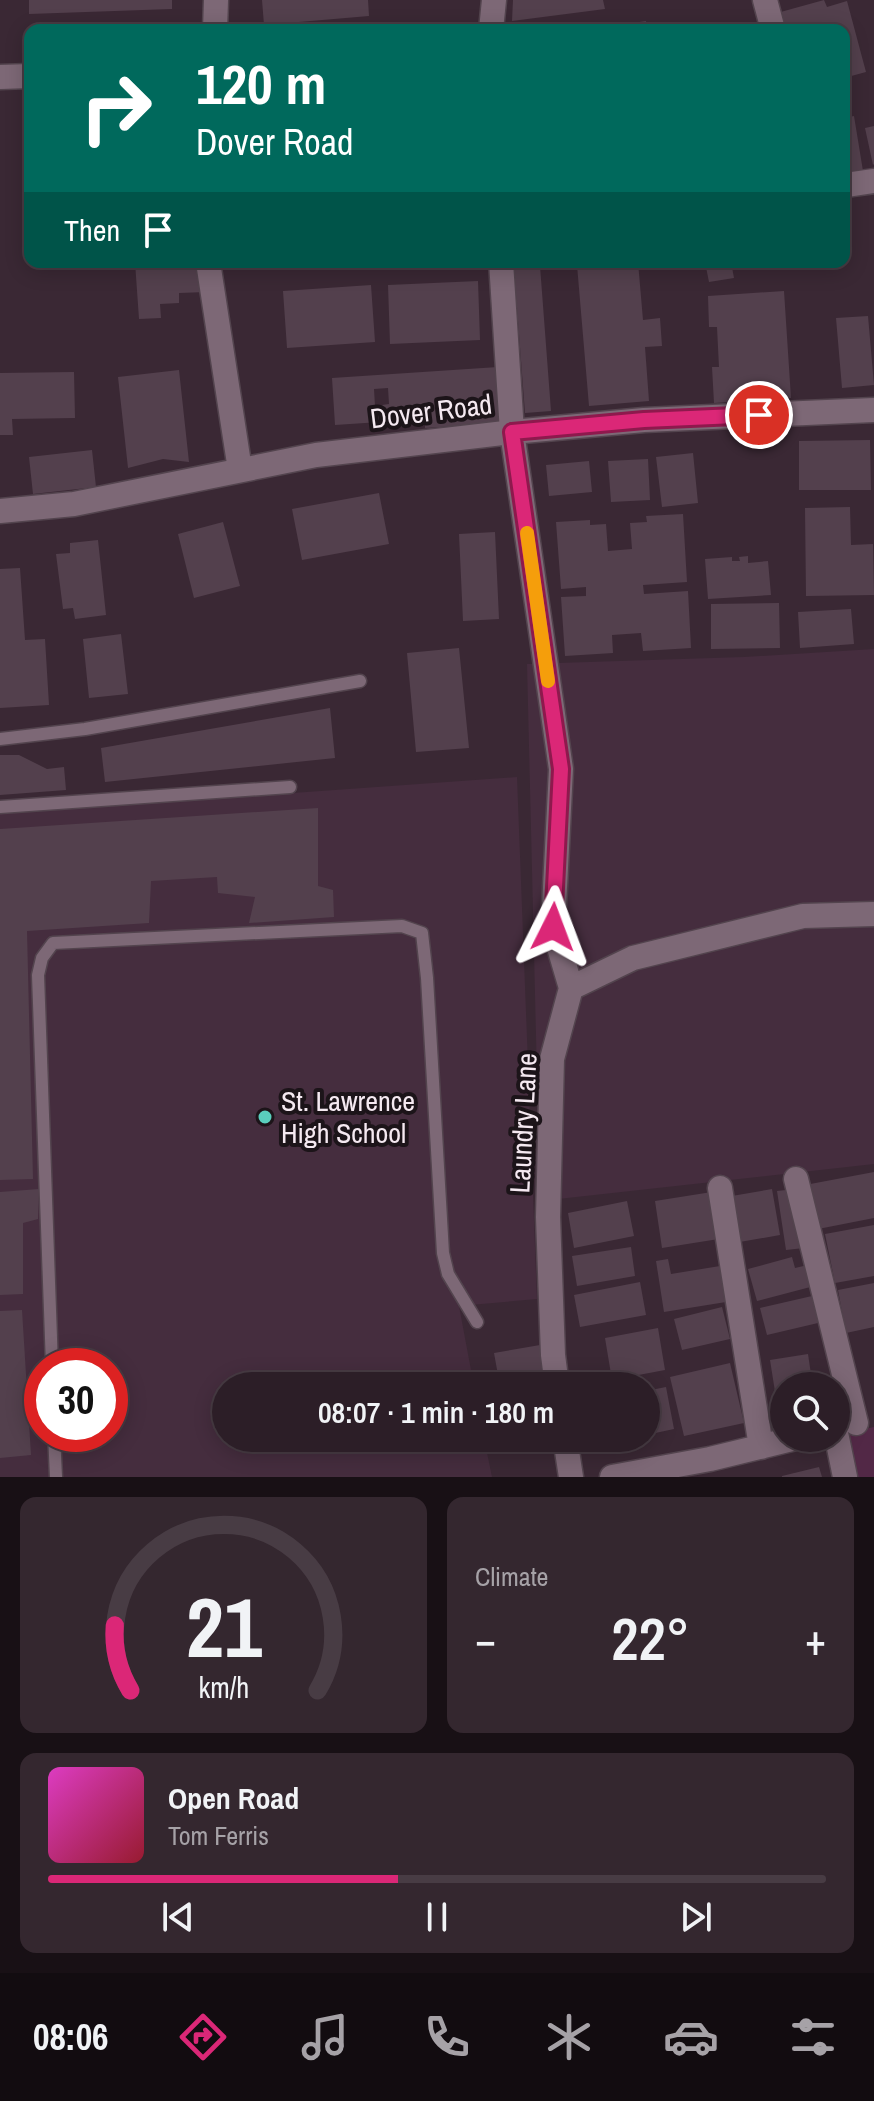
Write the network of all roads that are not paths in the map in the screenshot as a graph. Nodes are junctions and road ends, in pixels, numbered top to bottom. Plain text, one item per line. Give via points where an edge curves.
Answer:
1 (216, 0) edge
2 (494, 0) edge
3 (765, 0) edge
4 (215, 24) edge
5 (492, 24) edge
6 (771, 24) edge
7 (24, 76) edge
8 (0, 77) edge
9 (874, 181) edge
10 (850, 184) edge
11 (209, 268) edge
12 (501, 268) edge
13 (874, 410) edge
14 (512, 432) junction
15 (240, 470) junction
16 (0, 511) edge
17 (360, 681) dead end
18 (0, 739) edge
19 (290, 787) dead end
20 (0, 807) edge
21 (874, 914) edge
22 (571, 988) junction
23 (796, 1179) dead end
24 (720, 1188) dead end
25 (477, 1322) dead end
26 (51, 1348) edge
27 (555, 1372) edge
28 (851, 1426) edge
29 (770, 1445) edge
30 (761, 1447) junction
31 (55, 1452) edge
32 (567, 1452) edge
33 (56, 1477) edge
34 (571, 1477) edge
35 (612, 1477) edge
36 (845, 1477) edge

1 - 4 street
2 - 5 street
3 - 6 street
7 - 8 street
9 - 10 street
11 - 15 street
12 - 14 street
13 - 14 street, Dover Road
14 - 15 street, Dover Road via 316,455
14 - 22 street via 561,769 553,927
15 - 16 street, Dover Road via 74,504
17 - 18 lane
19 - 20 lane
21 - 22 street via 803,916 633,958
22 - 27 street, Laundry Lane via 552,1059 548,1217
23 - 28 street
24 - 30 street
25 - 26 lane via 448,1274 443,1253 422,933 402,926 53,943 38,975
28 - 36 street
29 - 30 street
30 - 35 street
31 - 33 lane
32 - 34 street

